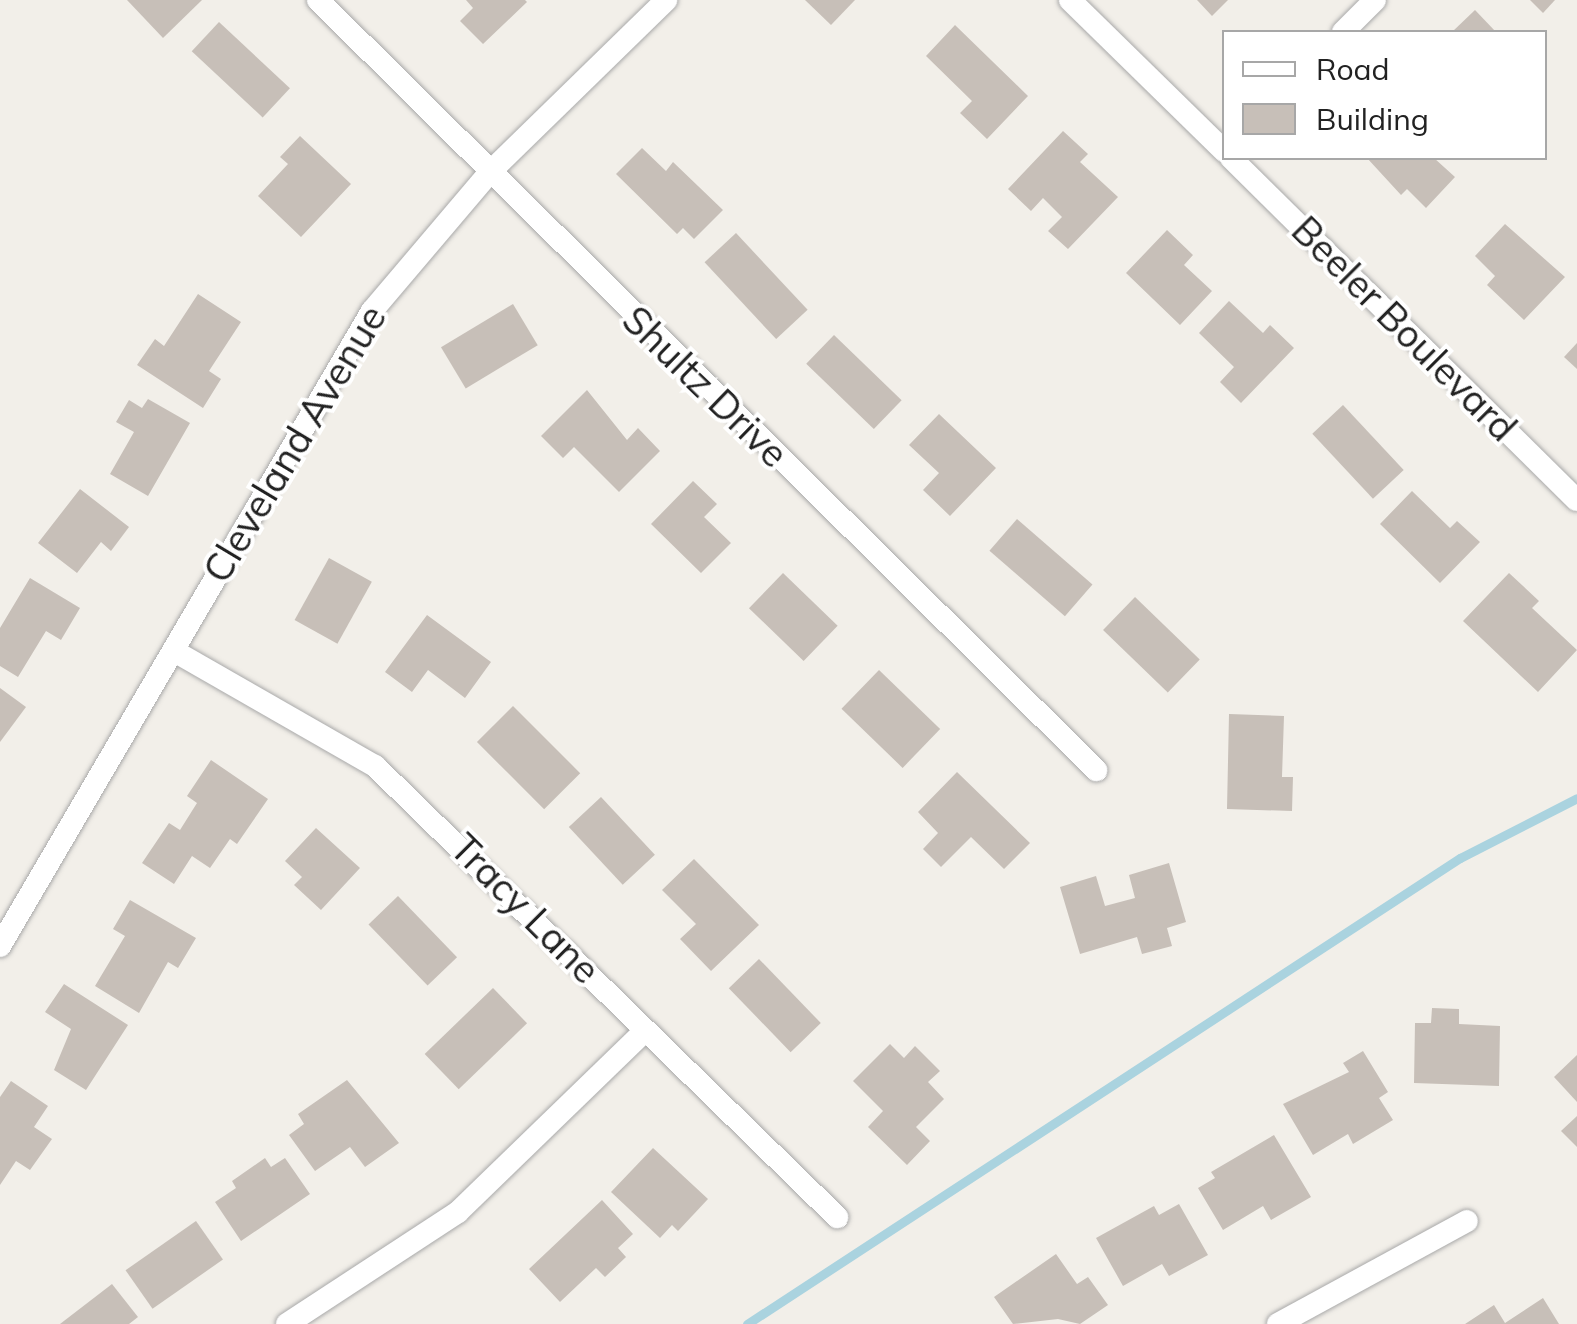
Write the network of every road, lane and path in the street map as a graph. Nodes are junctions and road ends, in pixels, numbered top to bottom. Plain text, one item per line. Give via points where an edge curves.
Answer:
1 (318, 0) edge
2 (666, 0) edge
3 (1070, 0) edge
4 (1374, 0) edge
5 (1345, 30) edge
6 (1222, 149) edge
7 (1233, 160) edge
8 (488, 174) junction
9 (1577, 500) edge
10 (174, 651) junction
11 (1096, 770) dead end
12 (0, 946) edge
13 (645, 1031) junction
14 (837, 1217) dead end
15 (1467, 1221) dead end
16 (287, 1324) edge
17 (1278, 1324) edge

1 - 8 street, Shultz Drive
2 - 8 street, Cleveland Avenue
3 - 6 street
4 - 5 street
7 - 9 street, Beeler Boulevard
8 - 10 street, Cleveland Avenue via 372,311
8 - 11 street, Shultz Drive
10 - 12 street, Cleveland Avenue
10 - 13 street, Tracy Lane via 375,766 448,830
13 - 14 street, Tracy Lane
13 - 16 street via 458,1212
15 - 17 street

